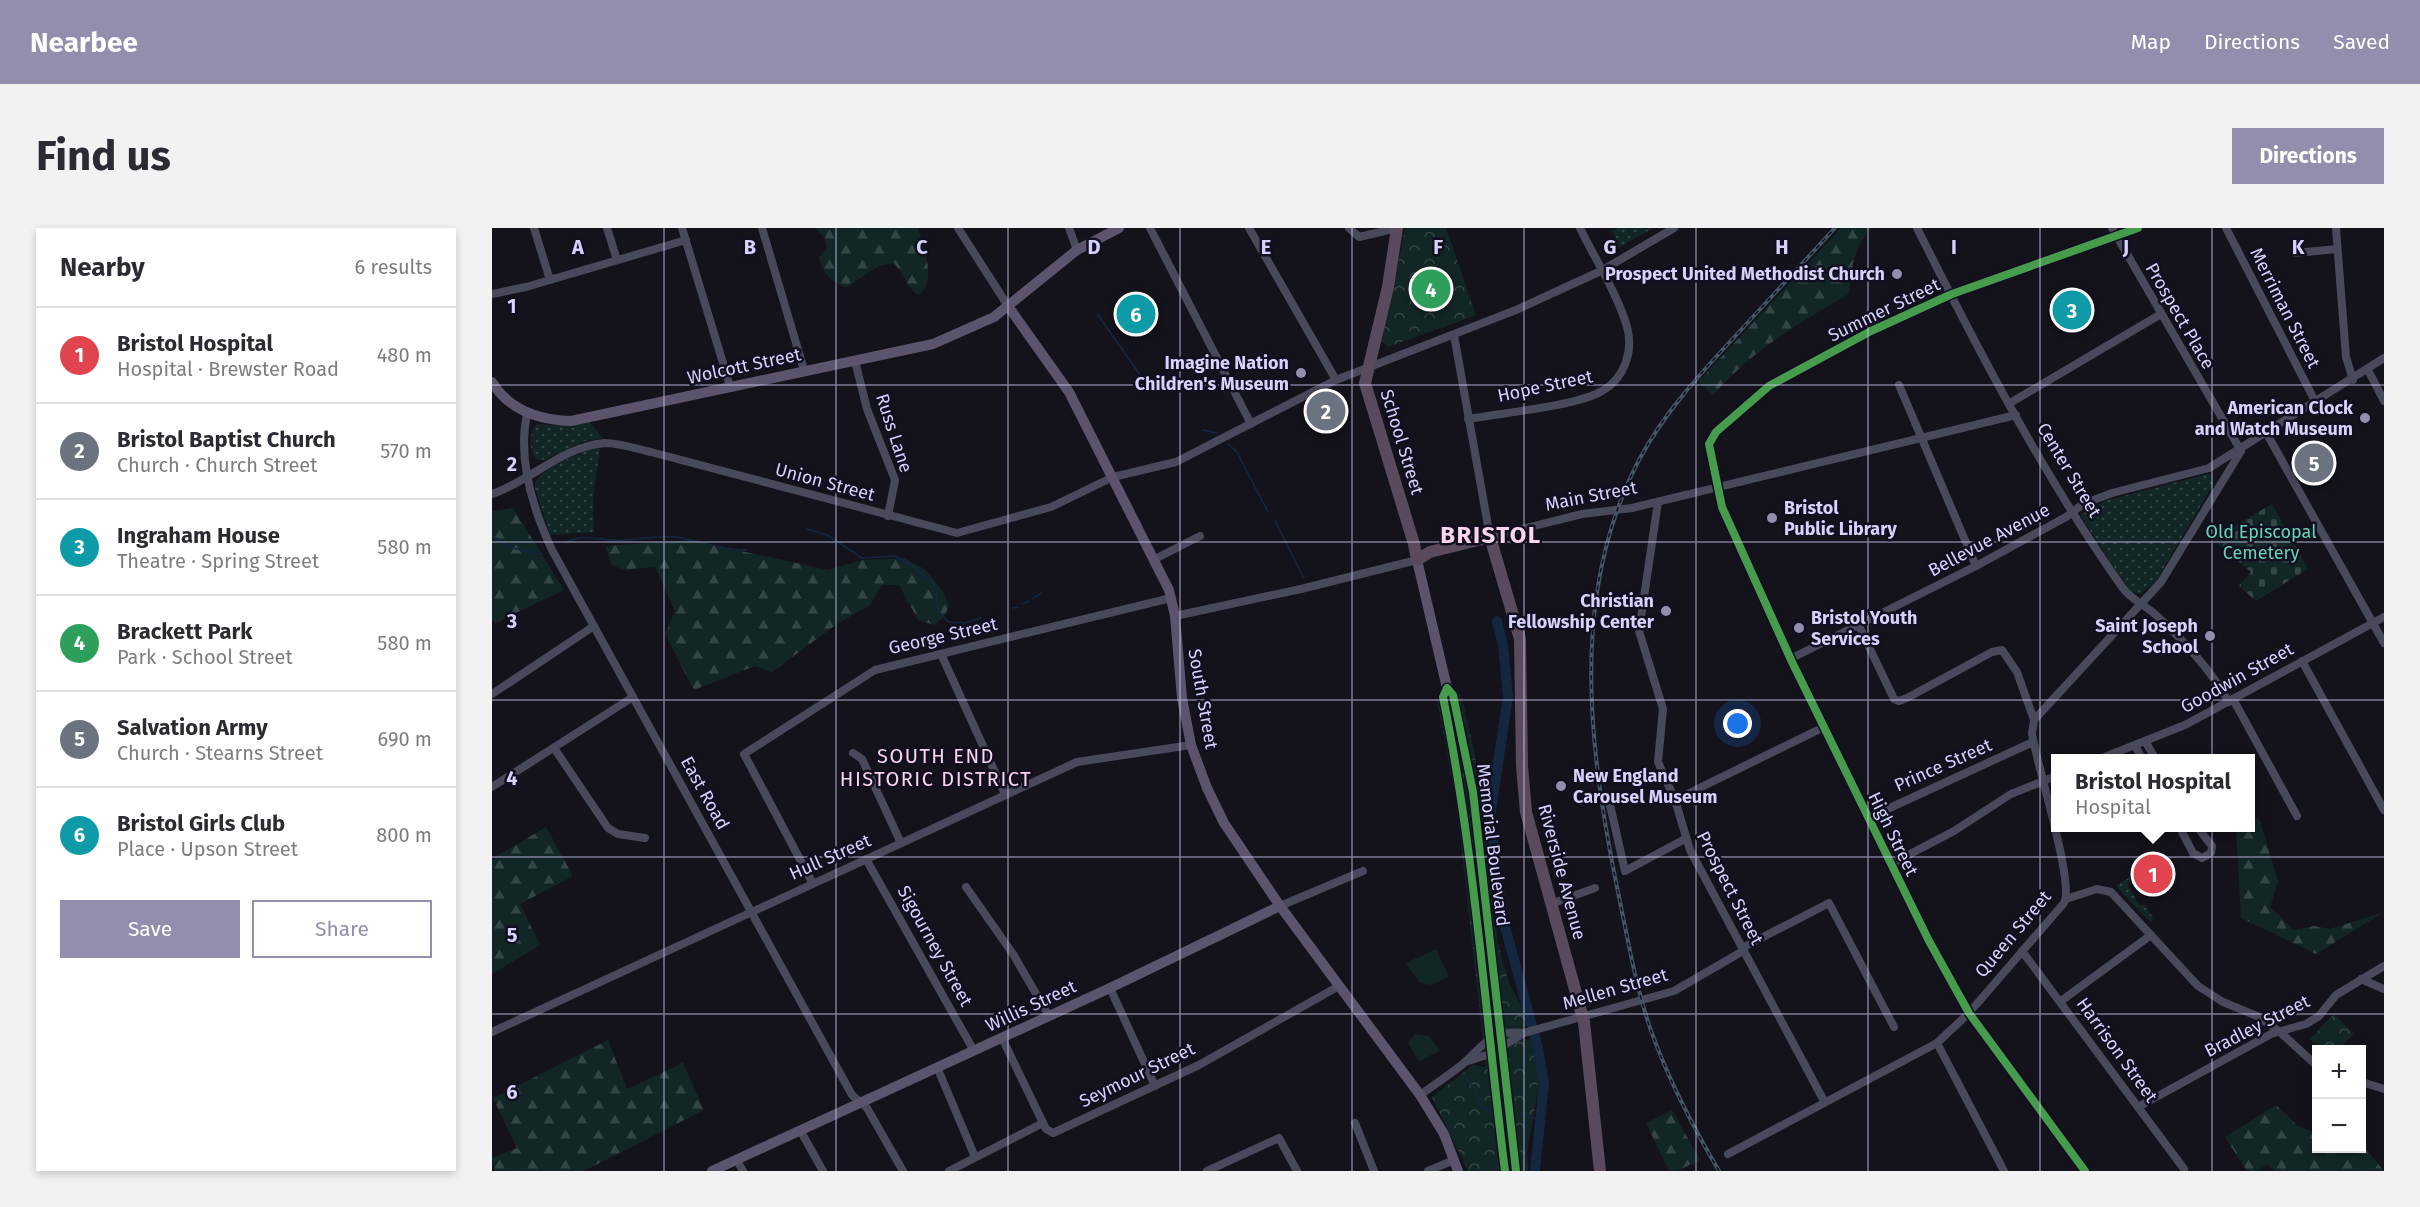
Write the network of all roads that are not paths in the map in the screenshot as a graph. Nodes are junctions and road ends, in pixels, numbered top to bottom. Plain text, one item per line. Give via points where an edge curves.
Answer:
1 (534, 228) edge
2 (607, 228) edge
3 (682, 228) edge
4 (762, 228) edge
5 (958, 228) edge
6 (1069, 228) edge
7 (1119, 228) edge
8 (1150, 228) edge
9 (1249, 228) edge
10 (1349, 228) edge
11 (1397, 228) edge
12 (1580, 228) edge
13 (1674, 228) edge
14 (1917, 228) edge
15 (2138, 228) edge
16 (2226, 228) edge
17 (2336, 228) edge
18 (2114, 232) edge
19 (686, 240) junction
20 (2337, 249) junction
21 (1077, 250) junction
22 (2295, 253) dead end
23 (617, 260) junction
24 (1601, 271) junction
25 (550, 280) junction
26 (492, 294) edge
27 (1952, 294) junction
28 (1008, 306) junction
29 (2160, 314) junction
30 (1454, 335) junction
31 (2384, 358) edge
32 (855, 361) junction
33 (1368, 369) junction
34 (804, 370) junction
35 (2368, 370) junction
36 (1336, 380) junction
37 (2354, 380) junction
38 (492, 382) edge
39 (1899, 385) dead end
40 (730, 386) junction
41 (2384, 401) edge
42 (2010, 403) junction
43 (2316, 403) junction
44 (527, 414) junction
45 (2016, 415) junction
46 (1468, 419) junction
47 (1251, 424) junction
48 (2267, 434) junction
49 (1922, 438) junction
50 (2241, 451) junction
51 (2209, 468) junction
52 (2227, 473) junction
53 (527, 476) junction
54 (1113, 477) junction
55 (1717, 487) junction
56 (492, 494) edge
57 (1658, 502) junction
58 (2074, 511) junction
59 (888, 516) junction
60 (1200, 536) dead end
61 (1490, 537) junction
62 (1155, 559) junction
63 (1417, 560) junction
64 (1976, 566) junction
65 (1172, 598) junction
66 (2141, 604) junction
67 (1174, 616) junction
68 (2384, 617) edge
69 (2373, 623) junction
70 (594, 626) junction
71 (1859, 626) junction
72 (2384, 643) edge
73 (941, 654) junction
74 (1790, 659) junction
75 (2302, 661) junction
76 (1447, 688) junction
77 (492, 694) edge
78 (633, 697) junction
79 (2231, 700) junction
80 (2034, 720) junction
81 (1824, 727) junction
82 (2145, 741) junction
83 (2033, 742) junction
84 (1191, 745) junction
85 (2135, 746) junction
86 (554, 748) junction
87 (853, 753) dead end
88 (2115, 754) edge
89 (2139, 754) edge
90 (2152, 754) edge
91 (2051, 778) edge
92 (2043, 781) junction
93 (492, 787) edge
94 (1005, 794) junction
95 (1674, 800) junction
96 (1610, 805) dead end
97 (2384, 810) edge
98 (2051, 815) edge
99 (2297, 816) dead end
100 (1868, 818) junction
101 (2055, 832) edge
102 (2182, 832) edge
103 (2201, 832) edge
104 (645, 838) dead end
105 (1685, 840) junction
106 (901, 843) junction
107 (866, 859) junction
108 (1891, 864) junction
109 (1363, 871) dead end
110 (812, 882) junction
111 (966, 887) dead end
112 (1595, 888) dead end
113 (2066, 899) junction
114 (1551, 904) junction
115 (1280, 906) junction
116 (752, 912) junction
117 (2151, 935) junction
118 (1743, 949) junction
119 (2022, 951) junction
120 (2384, 966) edge
121 (2361, 979) junction
122 (1340, 986) junction
123 (1110, 988) junction
124 (2384, 989) edge
125 (2061, 1001) junction
126 (1969, 1013) junction
127 (1048, 1016) junction
128 (1582, 1016) junction
129 (1894, 1027) dead end
130 (492, 1032) edge
131 (2280, 1032) junction
132 (1524, 1033) junction
133 (1501, 1034) junction
134 (1002, 1038) junction
135 (1488, 1038) junction
136 (1937, 1043) junction
137 (1503, 1048) junction
138 (974, 1051) junction
139 (1490, 1054) junction
140 (2312, 1061) edge
141 (1465, 1062) junction
142 (937, 1067) junction
143 (2366, 1084) edge
144 (1155, 1086) junction
145 (2384, 1089) edge
146 (1420, 1095) junction
147 (1824, 1101) junction
148 (859, 1102) junction
149 (2138, 1107) junction
150 (1043, 1123) junction
151 (1355, 1123) dead end
152 (800, 1130) junction
153 (1728, 1154) dead end
154 (975, 1157) junction
155 (736, 1159) junction
156 (1454, 1160) junction
157 (2184, 1169) dead end
158 (712, 1171) edge
159 (743, 1171) edge
160 (823, 1171) edge
161 (903, 1171) edge
162 (949, 1171) edge
163 (1206, 1171) edge
164 (1298, 1171) edge
165 (1374, 1171) edge
166 (1428, 1171) edge
167 (1458, 1171) edge
168 (1504, 1171) edge
169 (1516, 1171) edge
170 (1600, 1171) edge
171 (2004, 1171) edge
172 (2085, 1171) edge

1 - 25 street
2 - 23 street
3 - 19 street
4 - 34 street
5 - 28 street
6 - 21 street
7 - 21 main road, Wolcott Street
8 - 47 street
9 - 36 street
10 - 11 street via 1359,237
11 - 33 highway, School Street via 1388,287
12 - 24 street, Hope Street
13 - 24 street, Union Street
14 - 27 street, Center Street
15 - 18 street, Summer Street
16 - 43 street, Merriman Street
17 - 20 street
18 - 27 street, Summer Street
18 - 29 street, Prospect Place
19 - 23 street
19 - 40 street
20 - 22 street
20 - 37 street via 2346,357
21 - 28 main road, Wolcott Street
23 - 25 street
24 - 30 street, Union Street
24 - 46 street, Hope Street via 1624,318 1629,338 1626,363 1612,384 1586,398
25 - 26 street
27 - 42 street, Center Street
27 - 55 street, Summer Street via 1800,367 1750,400 1710,439
28 - 32 main road, Wolcott Street via 980,325 933,344
28 - 54 main road, South Street via 1069,392
29 - 42 street
29 - 50 street, Prospect Place
30 - 33 street, Union Street
30 - 46 street, Riverside Avenue
31 - 35 street, Bellevue Avenue
32 - 34 main road, Wolcott Street
32 - 59 street, Russ Lane via 867,409 895,480
33 - 36 street, Union Street
33 - 63 highway, School Street via 1365,383
34 - 40 main road, Wolcott Street
35 - 37 street, Bellevue Avenue
35 - 41 street
36 - 47 street, Union Street
37 - 43 street, Bellevue Avenue
38 - 44 main road, Wolcott Street
39 - 49 street
40 - 44 main road, Wolcott Street via 571,421
42 - 45 street, Center Street
43 - 48 street, Bellevue Avenue
44 - 53 street, East Road
45 - 49 street, Main Street
45 - 58 street, Center Street
46 - 61 street, Riverside Avenue
47 - 54 street, Union Street via 1176,462
48 - 50 street, Bellevue Avenue
48 - 69 street
49 - 55 street, Main Street
49 - 64 street
50 - 51 street, Bellevue Avenue
50 - 52 street
51 - 52 street, Bellevue Avenue
51 - 58 street, Bellevue Avenue via 2112,493
52 - 66 street via 2164,578
53 - 56 street, Union Street via 520,483
53 - 59 street, Union Street via 584,447 607,443
53 - 70 street, East Road via 548,541
54 - 59 street, Union Street via 1051,507 957,533
54 - 62 main road, South Street
55 - 57 street, Main Street
55 - 74 street, High Street via 1722,507
57 - 61 street, Main Street via 1582,514
57 - 95 street, Prospect Street via 1639,631 1663,709 1658,762
58 - 64 street, Bellevue Avenue
58 - 66 street, Center Street via 2122,587
60 - 62 street
61 - 63 highway, Main Street via 1430,552
61 - 114 highway, Riverside Avenue via 1520,639 1526,812
62 - 65 main road, South Street
63 - 67 street, Main Street
63 - 76 main road, Memorial Boulevard
64 - 71 street, Bellevue Avenue
65 - 67 main road, South Street
65 - 73 street, George Street
66 - 79 street, Center Street via 2201,659
66 - 80 street
67 - 84 main road, South Street
68 - 69 street, Goodwin Street
69 - 72 street
69 - 75 street, Goodwin Street
70 - 77 street
70 - 78 street, East Road
71 - 74 street, Bellevue Avenue
71 - 80 street via 1894,699 1907,698 2002,650 2017,672
73 - 94 street
73 - 110 street, George Street via 875,670 744,754
74 - 81 street, High Street
75 - 79 street, Goodwin Street
75 - 97 street
76 - 133 main road, Memorial Boulevard via 1453,695 1473,792
76 - 135 main road, Memorial Boulevard via 1443,697 1469,846
78 - 86 street
78 - 116 street, East Road
79 - 82 street, Goodwin Street
79 - 99 street, Center Street
80 - 83 street, Queen Street
81 - 95 street
81 - 100 street, High Street
82 - 85 street, Goodwin Street
82 - 90 street
83 - 92 street, Queen Street
83 - 100 street, Prince Street
84 - 94 street, Hull Street via 1077,762
84 - 115 main road, South Street via 1224,823
85 - 88 street, Goodwin Street
85 - 89 street
86 - 93 street
86 - 104 street via 608,828 618,834
87 - 106 street via 862,759
91 - 92 street
92 - 98 street, Queen Street
92 - 108 street via 2012,794
94 - 106 street, Hull Street
95 - 105 street, Prospect Street
96 - 105 street via 1625,872
100 - 108 street, High Street
101 - 113 street, Queen Street
102 - 103 street via 2193,853 2202,858 2211,853 2212,846
105 - 118 street, Prospect Street
106 - 107 street, Hull Street
107 - 110 street, Hull Street
107 - 138 street, Sigourney Street
108 - 126 street, High Street
109 - 115 street, Willis Street
110 - 116 street, Hull Street
111 - 127 street via 1013,954
112 - 114 street
113 - 117 street via 2097,889 2107,890
113 - 119 street, Queen Street
114 - 128 highway, Riverside Avenue
115 - 122 main road, South Street
115 - 123 main road, Willis Street
116 - 130 street, Hull Street
116 - 148 street, East Road
117 - 125 street
117 - 131 street via 2198,986
118 - 128 street, Mellen Street via 1674,991
118 - 129 street, Mellen Street via 1828,903
118 - 147 street, Prospect Street
119 - 125 street, Harrison Street
119 - 126 street, Queen Street
120 - 121 street, Bradley Street
121 - 124 street
121 - 131 street, Bradley Street via 2336,995 2319,1016
122 - 144 street, Seymour Street
122 - 146 main road, South Street
123 - 127 main road, Willis Street
123 - 144 street
125 - 149 street, Harrison Street
126 - 136 street, Queen Street
126 - 172 street, High Street
127 - 134 main road, Willis Street
128 - 132 street, Mellen Street
128 - 170 highway, Riverside Avenue
131 - 140 street
131 - 149 street, Bradley Street
132 - 133 street, Mellen Street
132 - 137 street, Mellen Street
133 - 135 street, Mellen Street
133 - 137 main road, Memorial Boulevard
134 - 138 main road, Willis Street
134 - 150 street
135 - 139 main road, Memorial Boulevard
135 - 141 street, Mellen Street
136 - 147 street, Queen Street
136 - 171 street
137 - 139 street, Mellen Street
137 - 169 main road, Memorial Boulevard
138 - 142 main road, Willis Street
139 - 141 street, Mellen Street
139 - 168 main road, Memorial Boulevard
141 - 146 street, Mellen Street
142 - 148 main road, Willis Street
142 - 154 street
143 - 145 street
144 - 150 street, Seymour Street via 1053,1133
146 - 156 main road, South Street via 1444,1134
147 - 153 street, Queen Street
148 - 152 main road, Willis Street
148 - 161 street, East Road via 872,1116
149 - 157 street, Harrison Street
150 - 154 street
151 - 165 street
152 - 155 main road, Willis Street
152 - 160 street
154 - 162 street
155 - 158 main road, Willis Street
155 - 159 street
156 - 166 street
156 - 167 main road, South Street
163 - 164 street via 1279,1138

